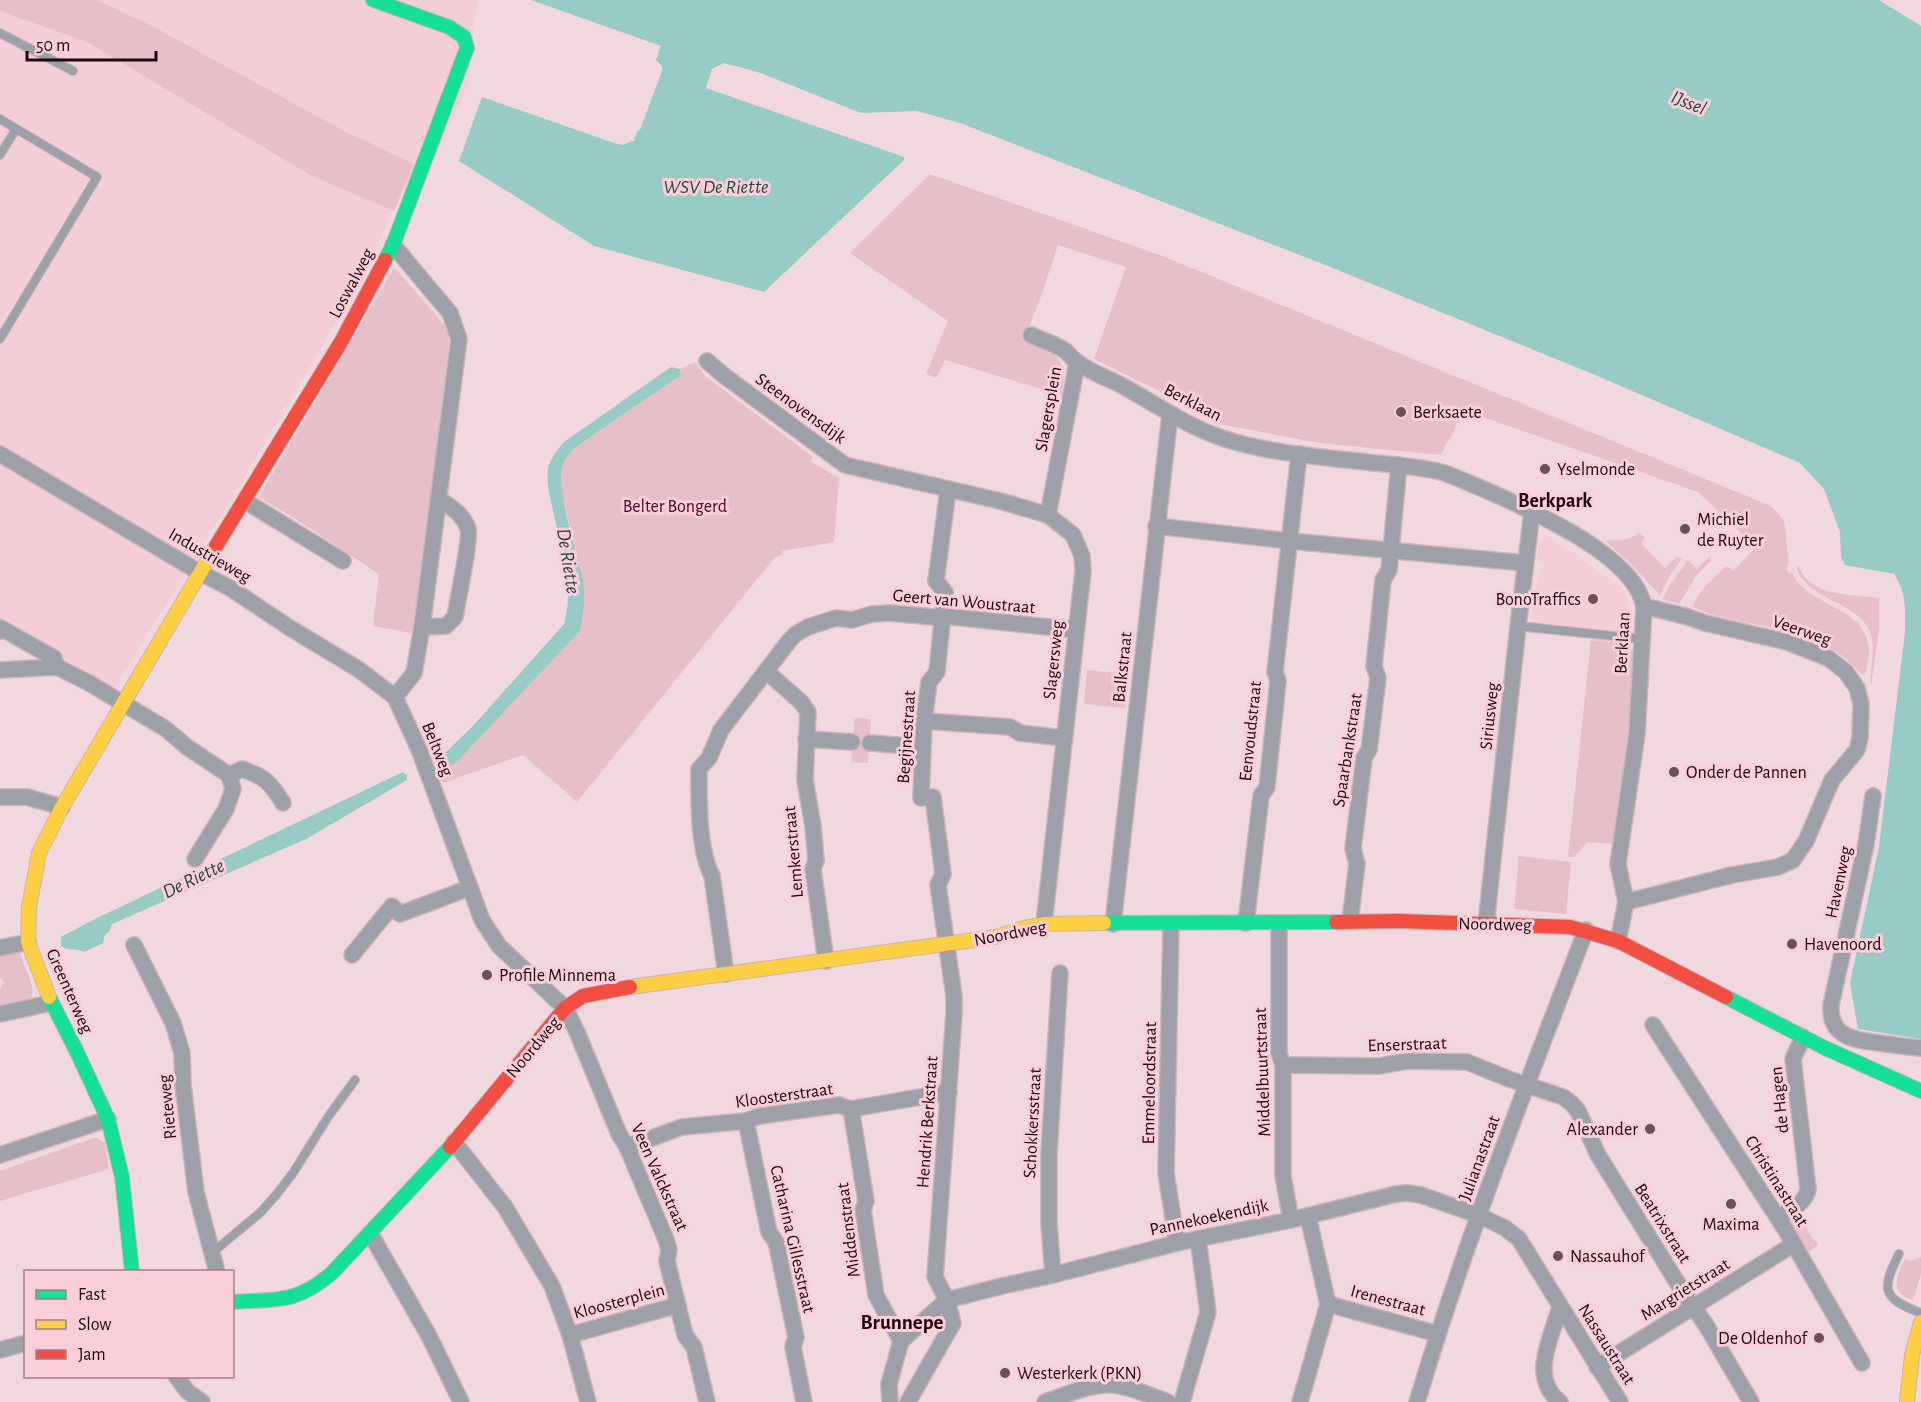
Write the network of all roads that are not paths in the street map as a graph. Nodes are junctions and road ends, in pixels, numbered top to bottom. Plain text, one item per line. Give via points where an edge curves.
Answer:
1 (373, 0) edge
2 (0, 33) edge
3 (73, 71) dead end
4 (0, 119) edge
5 (16, 129) junction
6 (0, 155) edge
7 (393, 246) junction
8 (1031, 335) dead end
9 (0, 339) edge
10 (707, 361) dead end
11 (1077, 363) junction
12 (1170, 414) junction
13 (0, 454) edge
14 (1299, 454) junction
15 (1399, 465) junction
16 (948, 490) junction
17 (439, 500) junction
18 (245, 501) junction
19 (1532, 512) junction
20 (1048, 515) junction
21 (1156, 526) junction
22 (1290, 541) junction
23 (1391, 550) junction
24 (343, 561) dead end
25 (1525, 563) junction
26 (199, 572) junction
27 (1644, 606) junction
28 (944, 616) junction
29 (1518, 626) junction
30 (422, 627) junction
31 (1076, 630) junction
32 (0, 631) edge
33 (1642, 639) junction
34 (57, 667) junction
35 (0, 670) edge
36 (766, 671) junction
37 (396, 697) junction
38 (124, 704) junction
39 (924, 721) junction
40 (1064, 738) junction
41 (806, 739) junction
42 (852, 742) dead end
43 (870, 743) dead end
44 (922, 747) junction
45 (230, 775) junction
46 (1873, 796) dead end
47 (0, 797) edge
48 (283, 803) dead end
49 (62, 807) junction
50 (195, 859) dead end
51 (469, 888) junction
52 (1626, 902) junction
53 (1350, 921) junction
54 (1246, 923) junction
55 (1279, 923) junction
56 (1044, 924) junction
57 (1113, 924) junction
58 (1171, 924) junction
59 (1486, 924) junction
60 (1587, 930) junction
61 (1618, 941) junction
62 (28, 942) junction
63 (946, 944) junction
64 (134, 945) dead end
65 (0, 948) edge
66 (352, 955) dead end
67 (826, 961) junction
68 (1060, 973) dead end
69 (726, 974) junction
70 (51, 1003) junction
71 (565, 1008) junction
72 (0, 1014) edge
73 (1653, 1025) dead end
74 (1803, 1037) junction
75 (1921, 1048) edge
76 (1284, 1065) junction
77 (355, 1080) dead end
78 (1527, 1084) junction
79 (1921, 1091) edge
80 (949, 1092) junction
81 (851, 1108) junction
82 (108, 1119) junction
83 (746, 1121) junction
84 (454, 1142) junction
85 (627, 1147) junction
86 (0, 1155) edge
87 (1478, 1215) junction
88 (1308, 1216) junction
89 (1778, 1218) junction
90 (1291, 1220) junction
91 (369, 1233) junction
92 (1198, 1239) junction
93 (1178, 1243) junction
94 (1794, 1244) junction
95 (213, 1252) junction
96 (1899, 1254) dead end
97 (132, 1270) edge
98 (217, 1270) edge
99 (1053, 1275) junction
100 (947, 1300) junction
101 (234, 1302) edge
102 (1328, 1304) junction
103 (678, 1305) junction
104 (1560, 1307) junction
105 (1694, 1308) junction
106 (1921, 1312) edge
107 (1921, 1322) edge
108 (1437, 1334) junction
109 (570, 1335) junction
110 (901, 1341) junction
111 (24, 1344) edge
112 (0, 1350) edge
113 (1862, 1363) dead end
114 (1598, 1367) junction
115 (177, 1378) edge
116 (202, 1402) edge
117 (460, 1402) edge
118 (588, 1402) edge
119 (707, 1402) edge
120 (804, 1402) edge
121 (890, 1402) edge
122 (908, 1402) edge
123 (1045, 1402) edge
124 (1168, 1402) edge
125 (1182, 1402) edge
126 (1300, 1402) edge
127 (1417, 1402) edge
128 (1560, 1402) edge
129 (1620, 1402) edge
130 (1751, 1402) edge
131 (1907, 1402) edge

1 - 7 street, Loswalweg via 449,27 464,37 467,48
2 - 3 lane
4 - 5 lane
5 - 6 lane
5 - 9 lane via 97,177
7 - 17 street via 450,313 459,339
7 - 18 street, Loswalweg via 341,342
8 - 11 street, Slagersplein via 1064,349
10 - 16 street, Steenovensdijk via 845,465
11 - 12 street, Berklaan
11 - 20 street, Slagersplein
12 - 14 street, Berklaan via 1221,437
12 - 21 street, Balkstraat
13 - 26 street, Industrieweg
14 - 15 street, Berklaan
14 - 22 street
15 - 19 street, Berklaan via 1442,472
15 - 23 street
16 - 20 street, Slagersweg
16 - 28 street, Begijnestraat via 936,581 945,591
17 - 30 street
17 - 30 street via 462,517 469,530 454,617 446,626
18 - 24 street
18 - 26 street, Loswalweg
19 - 25 street, Siriusweg
19 - 27 street, Berklaan via 1605,555 1629,577
20 - 31 street, Slagersweg via 1072,535 1082,556
21 - 22 street
21 - 57 street, Balkstraat
22 - 23 street
22 - 54 street, Eenvoudstraat via 1267,786 1261,796
23 - 25 street
23 - 53 street, Spaarbankstraat via 1389,570 1383,580 1374,666 1375,699 1353,849 1357,864
25 - 29 street, Siriusweg
26 - 37 street, Industrieweg via 358,669
26 - 38 street, Greenterweg
27 - 33 street, Berklaan
27 - 52 street, Veerweg via 1797,645 1835,662 1850,676 1859,693 1860,738 1857,750 1832,780 1806,841 1792,860 1778,867
28 - 31 street, Geert van Woustraat
28 - 36 street, Geert van Woustraat via 890,613 852,620 837,618 796,634
28 - 39 street, Begijnestraat via 937,672 929,682
29 - 33 lane
29 - 59 street, Siriusweg
30 - 37 street via 414,673
31 - 40 street, Slagersweg
32 - 34 street via 2,628 54,658
33 - 52 street, Berklaan via 1637,734 1618,864
34 - 35 street
34 - 38 street
36 - 41 street, Lemkerstraat via 808,712
36 - 69 street, Geert van Woustraat via 721,730 709,758 699,769 706,864 712,876
37 - 51 street, Beltweg
38 - 45 street
38 - 49 street, Greenterweg
39 - 40 street via 1010,727 1020,734
39 - 44 street, Begijnestraat
40 - 56 street, Slagersweg
41 - 42 street
41 - 67 street, Lemkerstraat via 805,780 816,860 813,869
43 - 44 street
44 - 63 street, Begijnestraat via 921,798 933,797 943,874 938,885
45 - 48 street via 242,769 260,775 273,786
45 - 50 street via 233,789 226,809
46 - 75 street, Havenweg via 1831,1016 1838,1030 1850,1038
47 - 49 street via 27,797
49 - 62 street, Greenterweg via 39,853 29,908
51 - 66 street via 400,914 392,906
51 - 71 street, Beltweg via 482,920 499,946
52 - 61 street
53 - 55 street, Noordweg
53 - 59 street, Noordweg
54 - 55 street, Noordweg
54 - 58 street, Noordweg
55 - 76 street, Middelbuurtstraat via 1279,1053
56 - 57 street, Noordweg
56 - 63 street, Noordweg via 996,937
57 - 58 street, Noordweg
58 - 93 street, Emmeloordstraat via 1166,1173
59 - 60 street, Noordweg via 1555,925
60 - 61 street, Noordweg
60 - 78 street, Julianastraat
61 - 74 street, Noordweg
62 - 65 street
62 - 70 street, Greenterweg
63 - 67 street, Noordweg
63 - 80 street, Hendrik Berkstraat via 954,1005
64 - 95 street, Rieteweg via 173,1023 182,1053 196,1192
67 - 69 street, Noordweg
68 - 99 street, Schokkersstraat via 1049,1153
69 - 71 street, Noordweg via 611,990 583,996
70 - 72 street
70 - 82 street, Greenterweg
71 - 84 street, Noordweg
71 - 85 street, Veen Valckstraat
73 - 89 street, Christinastraat
74 - 79 street, Noordweg
74 - 89 street, de Hagen via 1793,1059 1808,1189 1801,1202
76 - 78 street, Enserstraat via 1467,1062
76 - 90 street, Middelbuurtstraat via 1283,1176
77 - 95 lane via 276,1196
78 - 87 street, Julianastraat
78 - 105 street, Beatrixstraat via 1563,1097 1578,1111 1598,1155
80 - 81 street, Kloosterstraat
80 - 100 street, Hendrik Berkstraat via 934,1277
81 - 83 street, Kloosterstraat via 839,1105
81 - 110 street, Middenstraat via 876,1295
82 - 86 street
82 - 97 street, Greenterweg via 122,1177
83 - 85 street, Kloosterstraat via 682,1127
83 - 120 street, Catharina Gillesstraat via 796,1337 793,1347
84 - 91 street, Noordweg
84 - 109 street via 505,1206 552,1286
85 - 103 street, Veen Valckstraat via 666,1237 667,1261
87 - 88 street, Pannekoekendijk via 1407,1193
87 - 104 street, Nassaustraat via 1519,1239
87 - 108 street, Julianastraat
88 - 90 street, Pannekoekendijk
88 - 102 street
89 - 94 street, Christinastraat
90 - 92 street, Pannekoekendijk
91 - 101 street, Noordweg via 332,1273 303,1294
91 - 117 street via 429,1336
92 - 93 street, Pannekoekendijk
92 - 125 street via 1208,1312
93 - 99 street, Pannekoekendijk
94 - 105 street, Margrietstraat
94 - 113 street, Christinastraat
95 - 98 street, Rieteweg
96 - 106 lane via 1887,1282 1889,1292 1900,1305
99 - 100 street, Pannekoekendijk
100 - 110 street
100 - 122 street, Hendrik Berkstraat via 953,1323
102 - 108 street, Irenestraat
102 - 126 street
103 - 109 street, Kloosterplein
103 - 119 street, Veen Valckstraat via 686,1335 694,1347
104 - 114 street, Nassaustraat
104 - 128 street, Nassaustraat via 1543,1376
105 - 114 street, Margrietstraat
105 - 130 street, Beatrixstraat
107 - 131 street via 1912,1355
108 - 127 street, Julianastraat
109 - 118 street
110 - 121 street via 890,1384
111 - 112 street
114 - 129 street, Nassaustraat
115 - 116 street
123 - 124 street via 1111,1385

